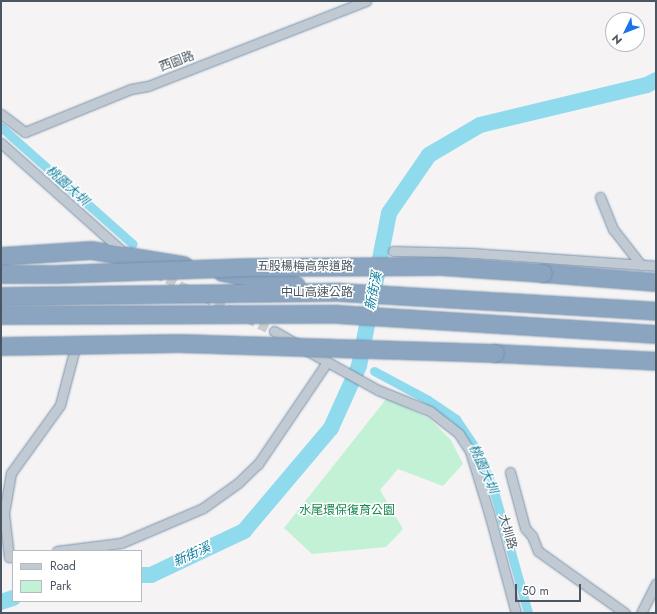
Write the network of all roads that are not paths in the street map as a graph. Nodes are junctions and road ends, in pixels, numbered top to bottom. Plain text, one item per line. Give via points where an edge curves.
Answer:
1 (366, 1) edge
2 (1, 114) edge
3 (1, 143) edge
4 (600, 197) dead end
5 (120, 248) dead end
6 (393, 251) dead end
7 (1, 256) edge
8 (641, 265) junction
9 (656, 266) edge
10 (1, 274) edge
11 (656, 282) edge
12 (340, 292) junction
13 (1, 296) edge
14 (656, 312) edge
15 (1, 315) edge
16 (274, 331) tunnel mouth
17 (656, 334) edge
18 (76, 344) dead end
19 (1, 346) edge
20 (656, 361) edge
21 (330, 364) junction
22 (510, 472) dead end
23 (65, 550) edge
24 (12, 556) edge
25 (656, 584) edge
26 (516, 613) edge
27 (625, 613) edge
28 (641, 613) edge

1 - 2 street, 西園路 via 148,86 131,89 25,132
3 - 5 street
4 - 8 street via 613,229
6 - 8 street
7 - 12 highway via 91,250
8 - 9 street
10 - 11 highway, 五股楊梅高架道路, bridge via 249,267 442,266
12 - 13 highway, 中山高速公路
12 - 14 highway, 中山高速公路
15 - 17 highway, 中山高速公路 via 338,314
16 - 21 street
18 - 24 street via 60,405 11,473 4,513 9,557
19 - 20 highway, bridge via 179,343
21 - 23 street via 258,464 238,483 203,508 121,543
21 - 26 street, 大圳路 via 378,390 430,411 459,434 470,451
22 - 27 street via 525,528 532,536 538,551
25 - 28 street

